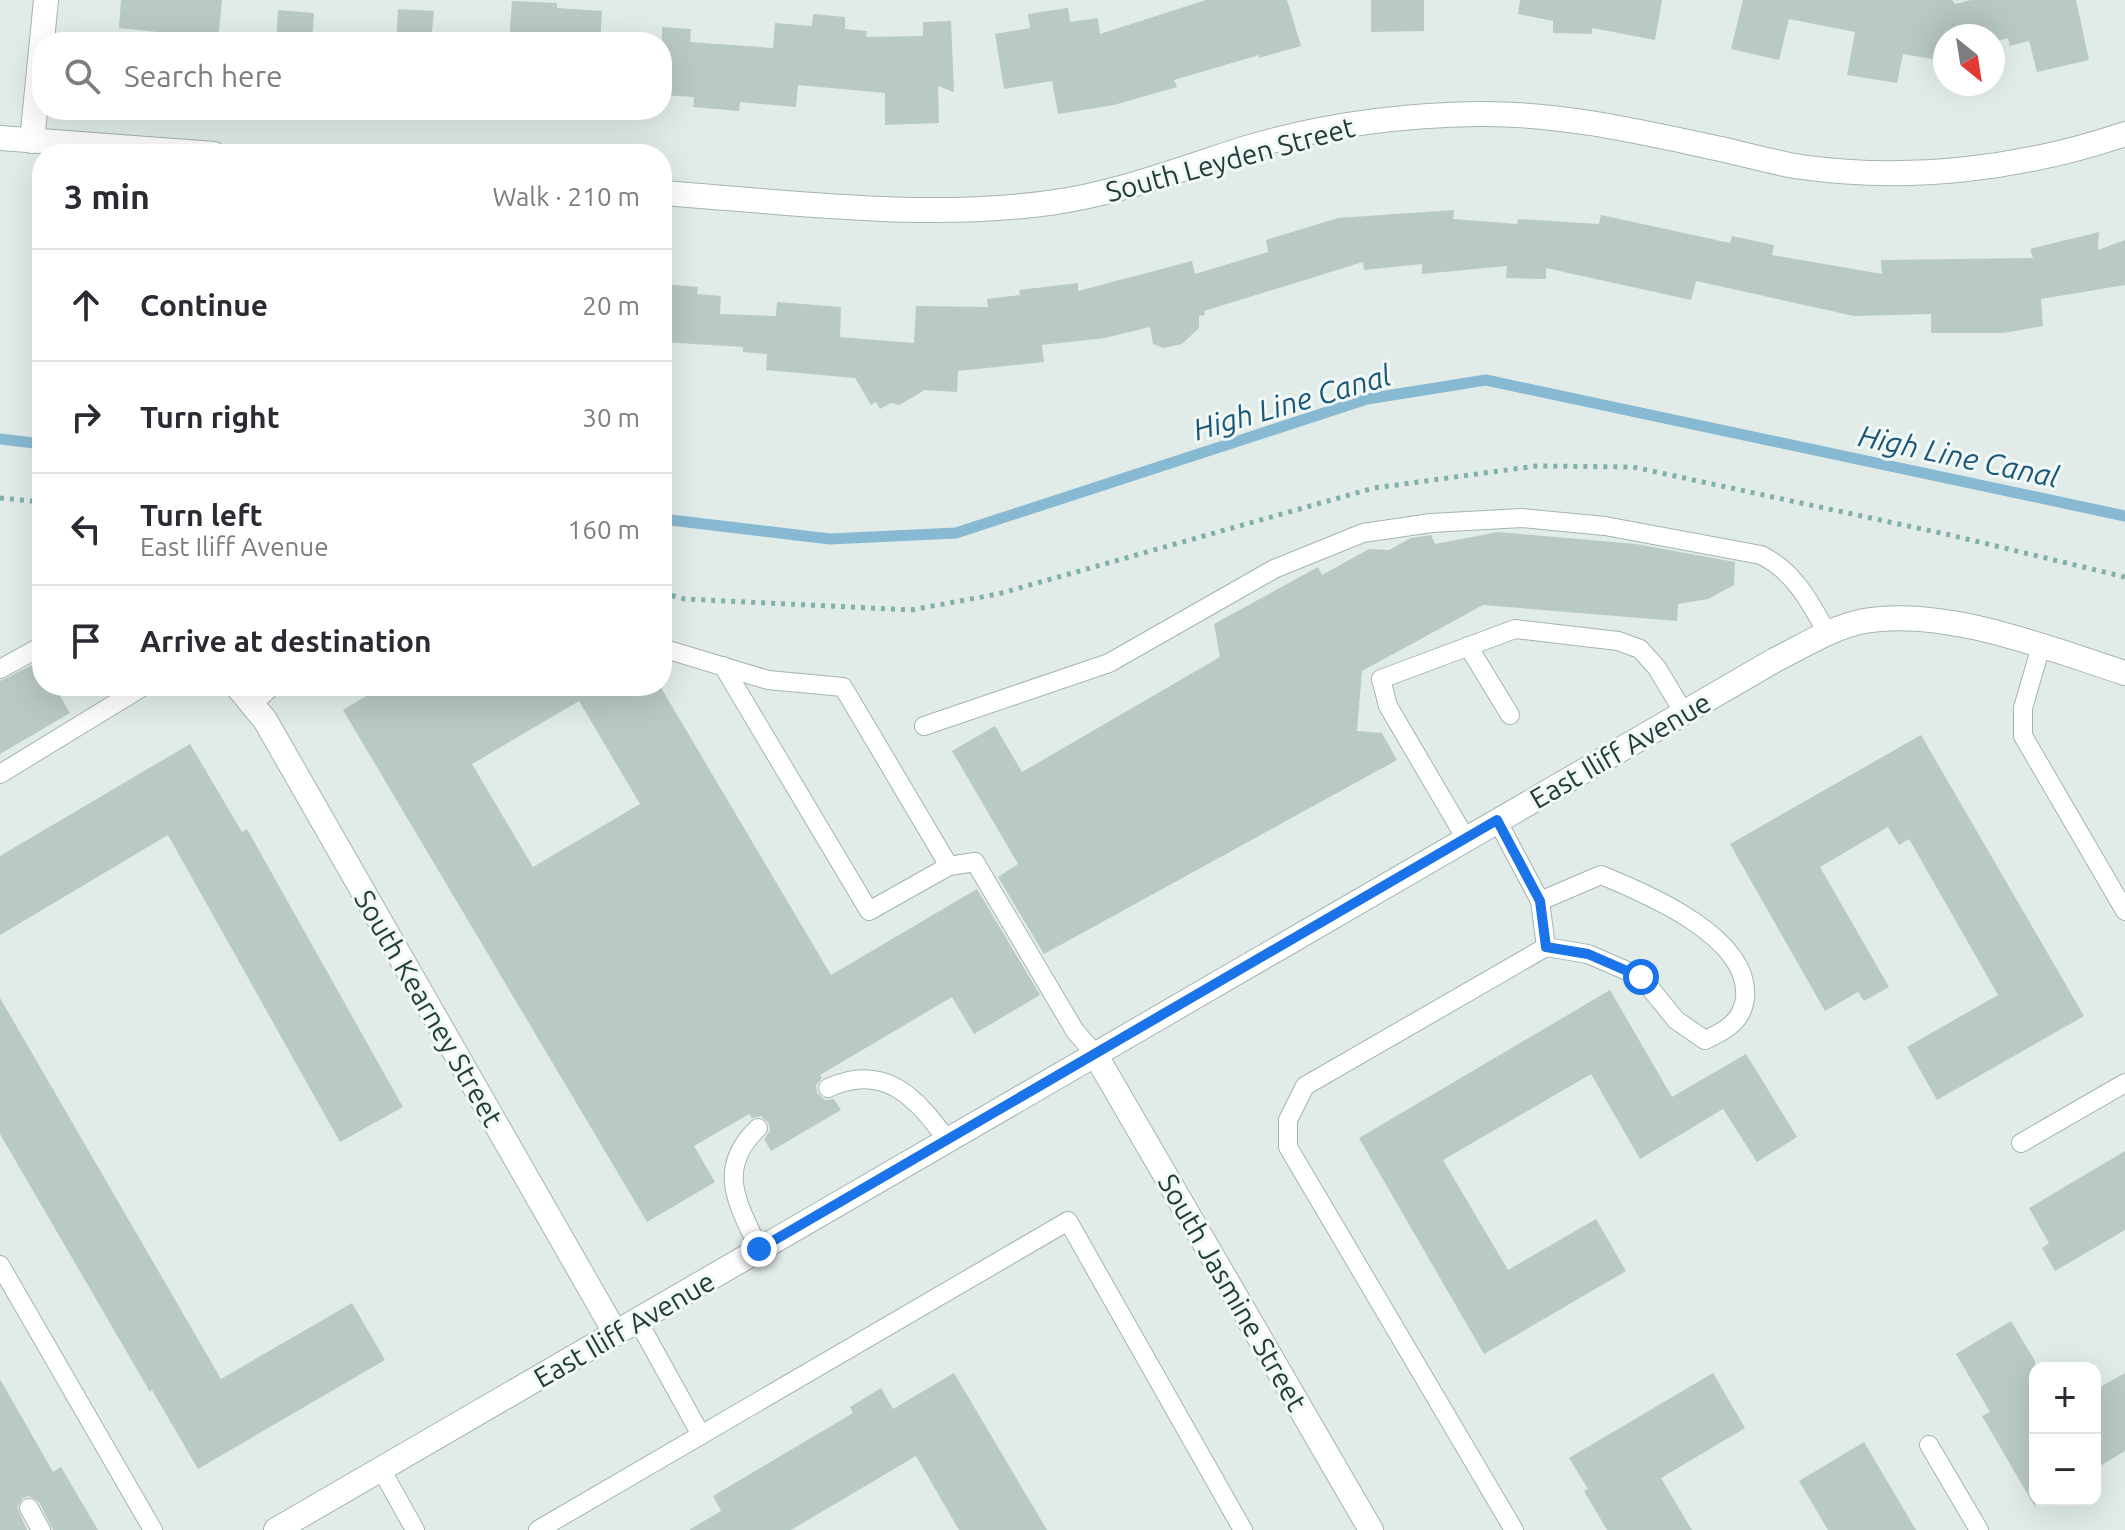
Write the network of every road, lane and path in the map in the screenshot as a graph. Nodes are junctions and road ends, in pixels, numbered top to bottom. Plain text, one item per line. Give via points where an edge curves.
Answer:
1 (46, 0) edge
2 (43, 32) edge
3 (34, 120) edge
4 (2125, 134) edge
5 (0, 138) edge
6 (32, 141) junction
7 (74, 144) edge
8 (672, 194) edge
9 (0, 498) edge
10 (32, 501) edge
11 (1827, 633) junction
12 (1468, 646) junction
13 (2041, 646) junction
14 (32, 651) edge
15 (672, 651) edge
16 (723, 666) junction
17 (0, 669) edge
18 (2125, 673) edge
19 (128, 696) edge
20 (245, 696) edge
21 (1684, 713) junction
22 (1510, 715) dead end
23 (924, 726) dead end
24 (0, 774) edge
25 (1497, 820) junction
26 (1466, 839) junction
27 (949, 866) junction
28 (1540, 901) junction
29 (2125, 911) edge
30 (1546, 947) junction
31 (1095, 1054) junction
32 (2125, 1083) edge
33 (828, 1088) dead end
34 (758, 1128) dead end
35 (947, 1140) junction
36 (2021, 1143) dead end
37 (759, 1249) junction
38 (0, 1265) edge
39 (638, 1321) junction
40 (616, 1334) junction
41 (701, 1435) junction
42 (1929, 1445) dead end
43 (381, 1469) junction
44 (29, 1508) dead end
45 (41, 1530) edge
46 (153, 1530) edge
47 (276, 1530) edge
48 (415, 1530) edge
49 (538, 1530) edge
50 (1243, 1530) edge
51 (1371, 1530) edge
52 (1514, 1530) edge
53 (1979, 1530) edge

1 - 2 street
3 - 6 street
4 - 8 street, South Leyden Street via 2055,155 1974,168 1884,173 1799,166 1615,126 1547,117 1401,117 1309,133 1108,192 1049,203 902,211
5 - 6 street
6 - 7 street
9 - 10 path
11 - 13 street, East Iliff Avenue via 1862,622 1910,618
11 - 21 street, East Iliff Avenue
11 - 23 lane via 1804,592 1778,563 1736,548 1522,518 1431,523 1348,539 1274,569 1109,663
12 - 21 lane via 1515,629 1618,641 1640,649
12 - 22 lane
12 - 26 lane via 1381,679 1388,706
13 - 18 street, East Iliff Avenue
13 - 29 lane via 2023,708 2023,736
14 - 17 lane
15 - 16 lane
16 - 27 lane via 768,680 843,687
16 - 27 lane via 869,911
19 - 24 lane
20 - 40 street, South Kearney Street via 265,720
21 - 25 street, East Iliff Avenue
25 - 26 street, East Iliff Avenue
25 - 28 lane
26 - 31 street, East Iliff Avenue
27 - 31 lane via 975,862 1075,1031
28 - 30 lane
28 - 30 lane via 1601,875 1652,896 1698,923 1733,958 1746,981 1744,1007 1729,1029 1705,1040 1676,1020 1641,977 1588,954
30 - 52 lane via 1305,1086 1288,1120 1288,1147
31 - 35 street, East Iliff Avenue
31 - 51 street, South Jasmine Street
32 - 36 lane
33 - 35 lane via 868,1078 897,1087 923,1107
34 - 37 lane via 742,1143 733,1169 735,1197
35 - 37 street, East Iliff Avenue
37 - 39 street, East Iliff Avenue
38 - 46 lane
39 - 40 street, East Iliff Avenue
39 - 41 lane
40 - 43 street, East Iliff Avenue
41 - 49 lane
41 - 50 lane via 1068,1221
42 - 53 lane
43 - 47 street, East Iliff Avenue
43 - 48 lane
44 - 45 lane

